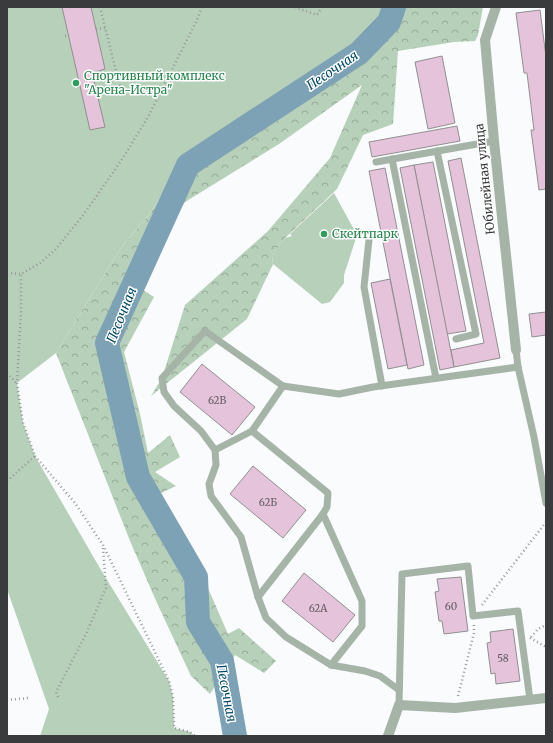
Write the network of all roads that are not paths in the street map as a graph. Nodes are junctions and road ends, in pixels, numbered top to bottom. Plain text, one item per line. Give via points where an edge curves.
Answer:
1 (496, 7) edge
2 (494, 141) junction
3 (437, 151) junction
4 (392, 159) junction
5 (376, 162) dead end
6 (369, 240) dead end
7 (456, 339) dead end
8 (516, 350) joint
9 (518, 367) junction
10 (436, 378) junction
11 (283, 386) junction
12 (382, 386) junction
13 (252, 431) junction
14 (215, 450) junction
15 (546, 503) edge
16 (323, 514) junction
17 (258, 597) junction
18 (330, 665) junction
19 (399, 690) junction
20 (546, 698) edge
21 (530, 700) junction
22 (399, 705) junction
23 (388, 736) edge

1 - 2 street, Юбилейная улица via 485,40
2 - 3 lane
2 - 8 street, Юбилейная улица
3 - 4 lane
3 - 7 lane via 476,334
4 - 5 lane
4 - 10 lane
6 - 12 lane via 364,287
8 - 9 lane
9 - 10 lane
9 - 15 lane
10 - 12 lane
11 - 12 lane via 339,394
11 - 13 lane
11 - 14 lane via 205,331 162,378 164,392 174,406 201,431
13 - 14 lane
13 - 16 lane via 328,493 327,507
14 - 17 lane via 216,465 209,484 210,496 241,537
16 - 17 lane
16 - 18 lane via 362,601 362,626
17 - 18 lane via 266,618 286,637
18 - 19 lane via 380,676
19 - 21 lane via 402,574 468,566 473,616 518,610
19 - 22 lane
20 - 21 street
21 - 22 street via 455,708
22 - 23 street

